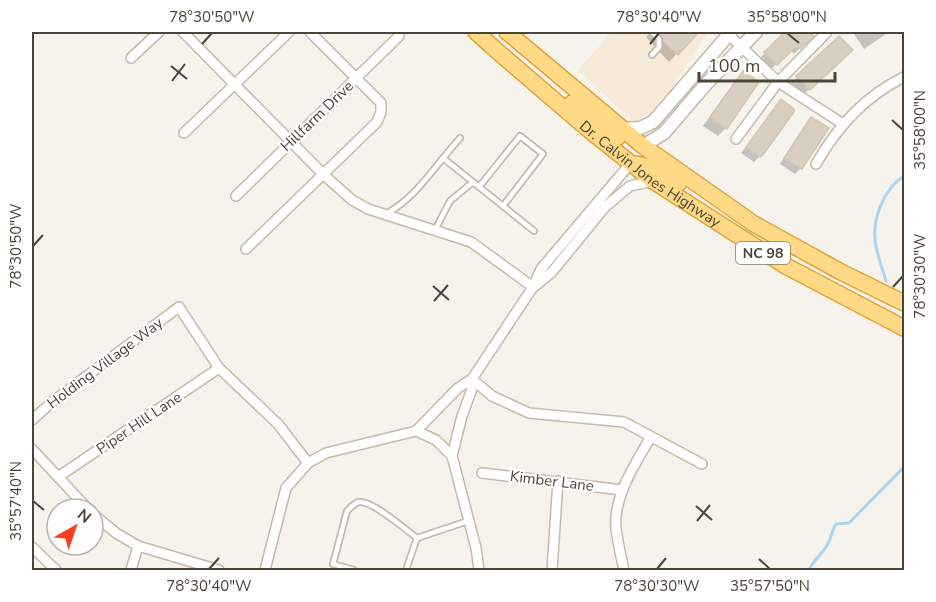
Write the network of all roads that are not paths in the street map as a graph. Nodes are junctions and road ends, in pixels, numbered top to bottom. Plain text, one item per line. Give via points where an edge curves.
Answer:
1 (159, 32) edge
2 (183, 32) edge
3 (289, 32) edge
4 (310, 32) edge
5 (476, 32) edge
6 (507, 32) edge
7 (652, 32) edge
8 (728, 32) edge
9 (756, 32) edge
10 (827, 32) edge
11 (399, 36) dead end
12 (741, 46) junction
13 (652, 55) dead end
14 (131, 58) dead end
15 (904, 77) edge
16 (356, 78) junction
17 (778, 82) junction
18 (234, 83) junction
19 (550, 96) junction
20 (843, 124) junction
21 (622, 129) junction
22 (184, 133) dead end
23 (460, 138) dead end
24 (736, 139) dead end
25 (291, 142) junction
26 (643, 146) junction
27 (443, 158) junction
28 (630, 164) junction
29 (816, 164) dead end
30 (324, 175) junction
31 (653, 181) junction
32 (473, 182) junction
33 (479, 187) junction
34 (236, 196) dead end
35 (402, 205) junction
36 (503, 206) junction
37 (385, 214) junction
38 (741, 215) junction
39 (403, 220) junction
40 (435, 230) junction
41 (534, 231) dead end
42 (246, 249) dead end
43 (533, 287) junction
44 (904, 303) edge
45 (876, 314) junction
46 (904, 320) edge
47 (904, 328) edge
48 (219, 368) junction
49 (472, 379) junction
50 (32, 420) edge
51 (416, 431) junction
52 (650, 438) junction
53 (32, 449) edge
54 (452, 456) junction
55 (308, 463) junction
56 (702, 464) dead end
57 (482, 473) dead end
58 (58, 477) junction
59 (558, 481) junction
60 (622, 490) junction
61 (77, 497) edge
62 (468, 521) junction
63 (105, 524) edge
64 (417, 538) junction
65 (138, 546) junction
66 (32, 547) edge
67 (56, 570) edge
68 (130, 570) edge
69 (219, 570) edge
70 (265, 570) edge
71 (354, 570) edge
72 (406, 570) edge
73 (479, 570) edge
74 (552, 570) edge
75 (624, 570) edge

1 - 14 street
2 - 18 street
3 - 18 street
4 - 16 street
5 - 19 highway, Dr. Calvin Jones Highway / NC 98
6 - 21 highway, Dr. Calvin Jones Highway / NC 98
7 - 13 lane via 660,39
8 - 12 street
8 - 21 street via 653,122
9 - 12 street
10 - 17 street
11 - 16 street, Hillfarm Drive
12 - 17 street
12 - 26 street via 664,133
15 - 20 street via 874,95
16 - 25 street, Hillfarm Drive
16 - 30 street via 381,103 381,112 377,122
17 - 20 street
17 - 24 street
18 - 22 street
18 - 25 street
19 - 26 highway via 562,94 606,130 628,143
19 - 28 highway, Dr. Calvin Jones Highway / NC 98
20 - 29 street
21 - 26 highway, Dr. Calvin Jones Highway / NC 98
23 - 27 lane
25 - 30 street
25 - 34 street, Hillfarm Drive
26 - 38 highway, Dr. Calvin Jones Highway / NC 98
27 - 32 lane
27 - 35 lane
28 - 31 highway, Dr. Calvin Jones Highway / NC 98
28 - 38 highway via 663,172 715,207
28 - 43 street via 541,269
30 - 37 street via 352,200
30 - 42 street
31 - 43 street via 630,186 605,207 552,272
31 - 45 highway, Dr. Calvin Jones Highway / NC 98 via 783,266
32 - 33 lane
32 - 40 lane via 450,201
33 - 36 lane
33 - 36 lane via 520,136 543,154
35 - 37 lane
35 - 39 lane
36 - 41 lane
37 - 39 street
38 - 44 highway, Dr. Calvin Jones Highway / NC 98
39 - 40 street
40 - 43 street via 471,242
43 - 49 street
45 - 46 highway
45 - 47 highway, Dr. Calvin Jones Highway / NC 98
48 - 50 street, Holding Village Way via 179,307
48 - 55 street via 278,424
48 - 58 street, Piper Hill Lane
49 - 51 street
49 - 52 street via 492,396 529,413 624,422
49 - 54 street
51 - 54 street via 436,440
51 - 55 street via 326,453
52 - 56 street
52 - 60 street
53 - 58 street
54 - 62 street
55 - 70 street via 286,488
57 - 59 street, Kimber Lane
58 - 61 street
59 - 60 street, Kimber Lane
59 - 74 street
60 - 75 street via 616,527
62 - 64 lane
62 - 73 street
63 - 65 street
64 - 71 lane via 370,504 353,505 347,511 333,564
64 - 72 lane
65 - 68 street
65 - 69 street
66 - 67 street

